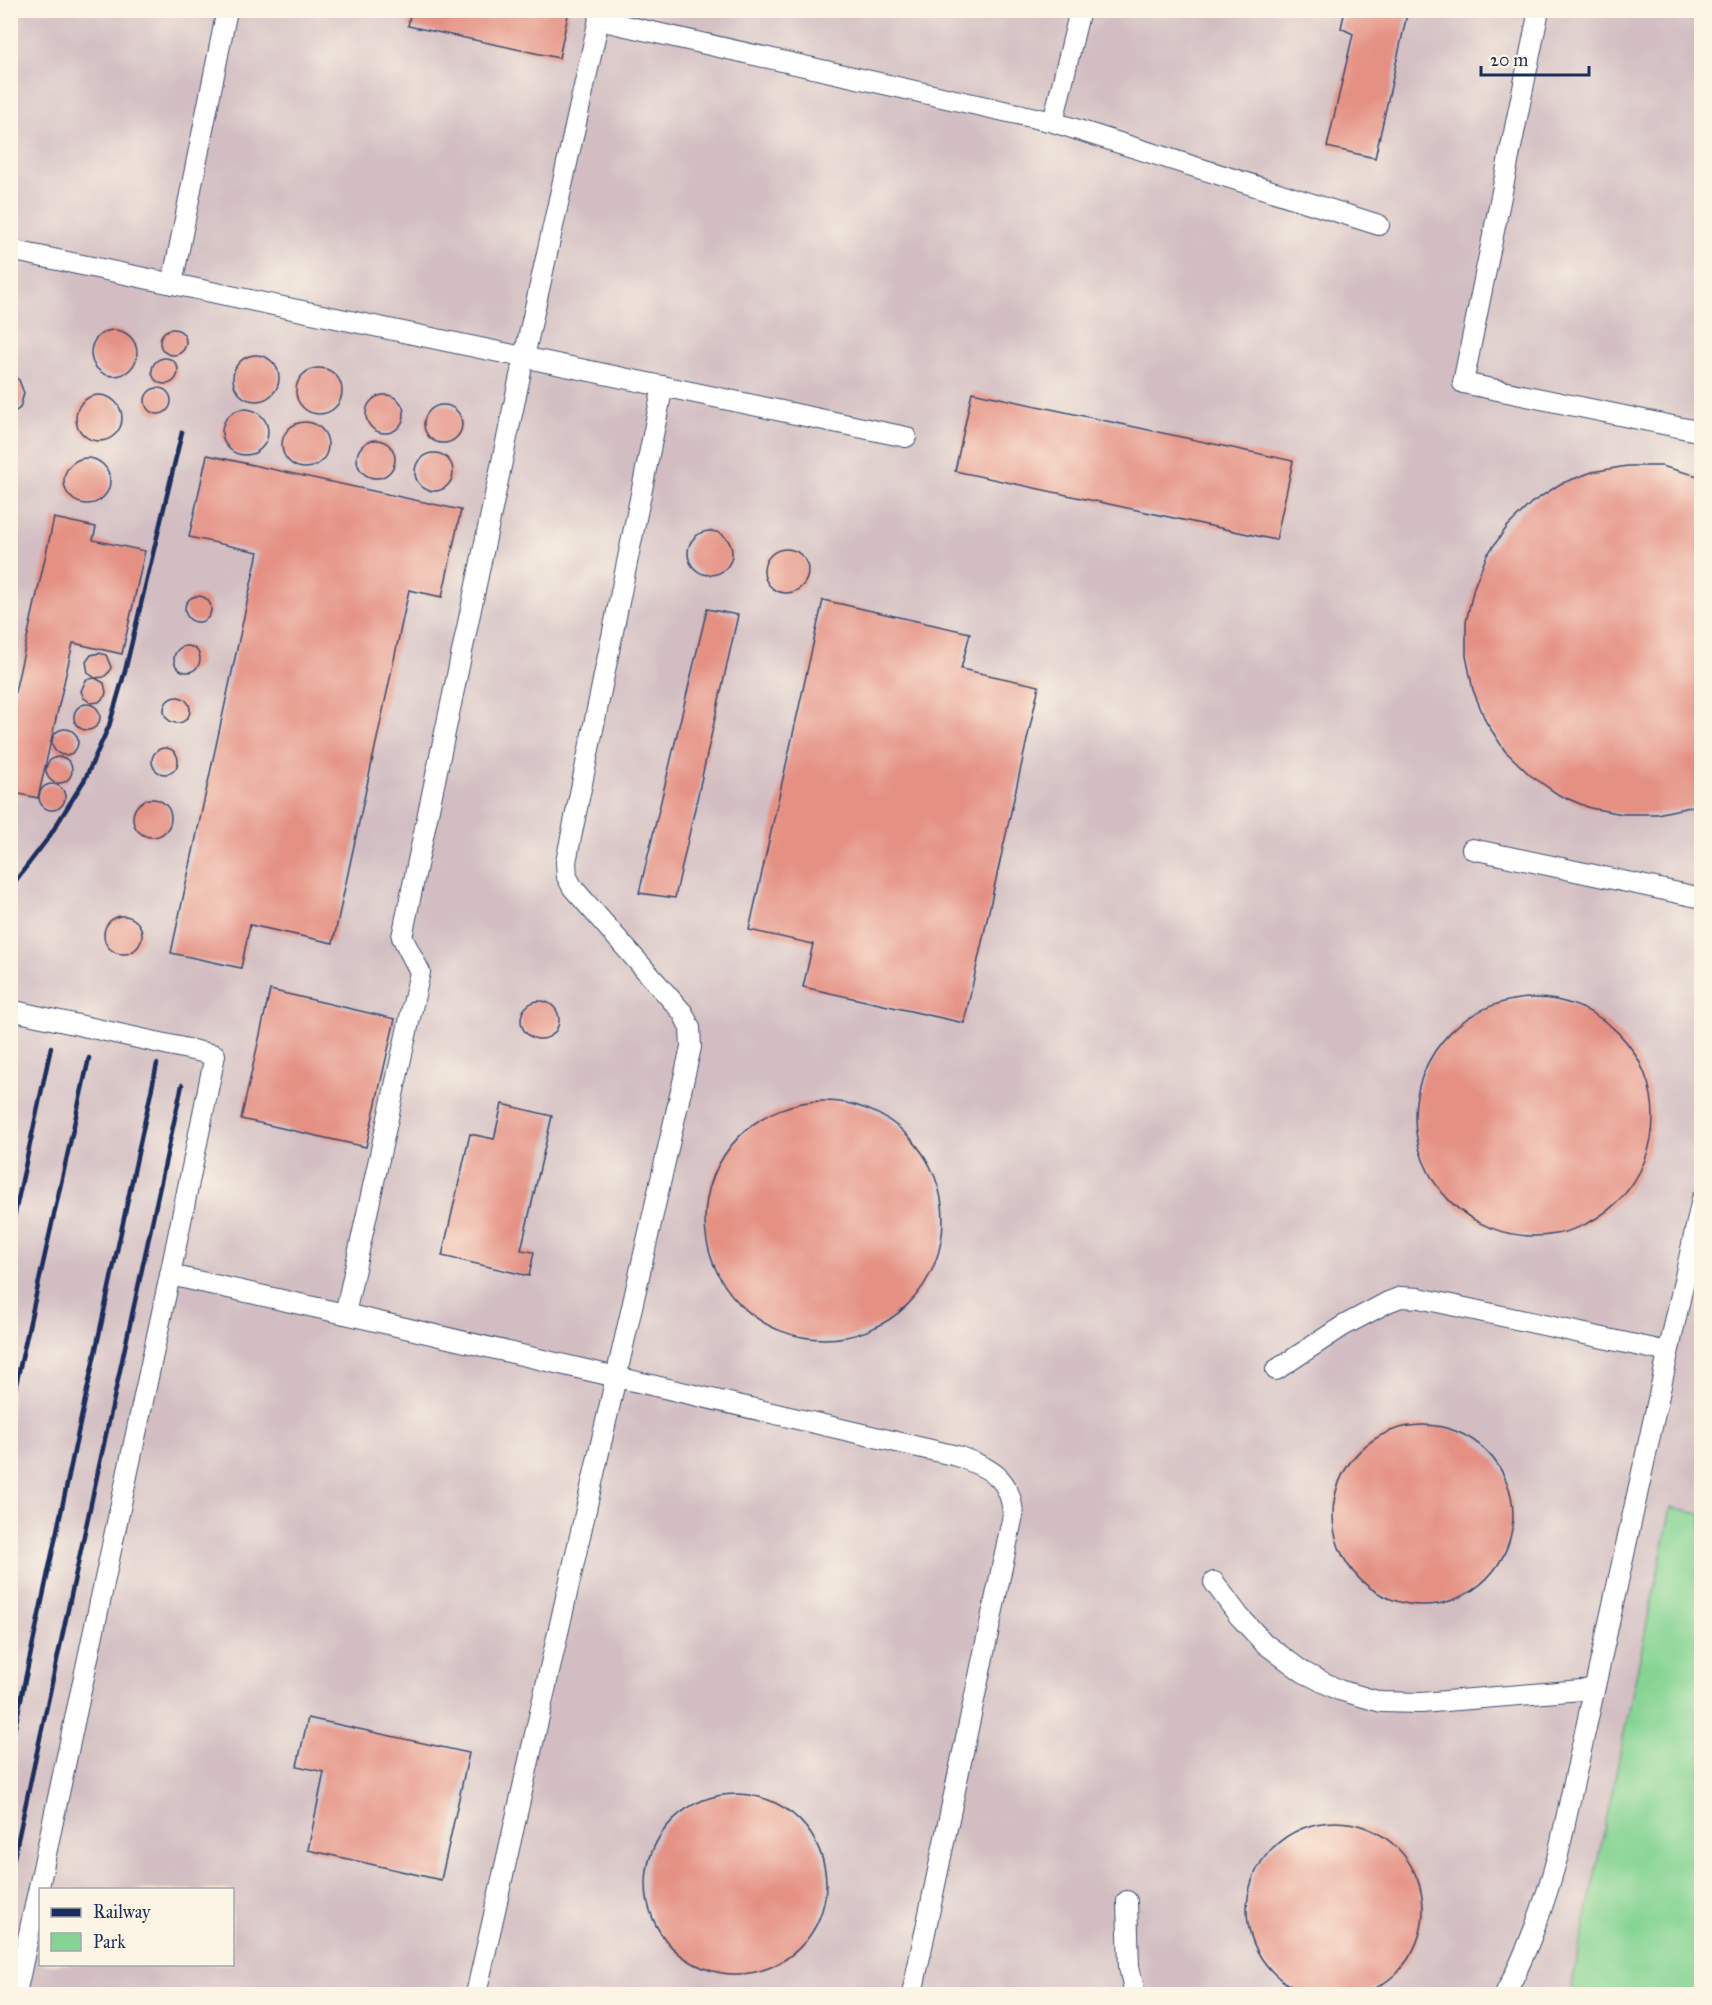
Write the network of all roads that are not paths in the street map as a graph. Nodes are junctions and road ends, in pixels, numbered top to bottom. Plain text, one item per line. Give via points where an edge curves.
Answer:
1 (227, 10) edge
2 (1080, 10) edge
3 (1539, 10) edge
4 (600, 15) edge
5 (1053, 122) junction
6 (1379, 225) dead end
7 (10, 250) edge
8 (172, 284) junction
9 (524, 357) junction
10 (663, 386) junction
11 (1701, 432) edge
12 (906, 437) dead end
13 (1472, 849) dead end
14 (1701, 898) edge
15 (10, 1010) edge
16 (1701, 1199) edge
17 (170, 1275) junction
18 (345, 1314) junction
19 (1668, 1352) junction
20 (1276, 1370) dead end
21 (616, 1378) junction
22 (1214, 1582) dead end
23 (1594, 1689) junction
24 (1127, 1901) dead end
25 (16, 1995) edge
26 (476, 1995) edge
27 (912, 1995) edge
28 (1135, 1995) edge
29 (1504, 1995) edge

1 - 8 lane
2 - 5 lane
3 - 11 lane via 1464,383
4 - 5 lane
4 - 9 lane
5 - 6 lane
7 - 8 lane
8 - 9 lane
9 - 10 lane
9 - 18 lane via 402,937 420,972
10 - 12 lane
10 - 21 lane via 566,862 573,888 682,1013 690,1028 691,1047
13 - 14 lane
15 - 17 lane via 215,1055
16 - 19 lane
17 - 18 lane
17 - 25 lane
18 - 21 lane
19 - 20 lane via 1401,1297 1343,1326
19 - 23 lane
21 - 26 lane
21 - 27 lane via 957,1456 993,1472 1005,1483 1012,1498 1013,1515
22 - 23 lane via 1263,1644 1303,1672 1339,1690 1381,1702 1421,1703
23 - 29 lane via 1543,1910
24 - 28 lane via 1129,1967

